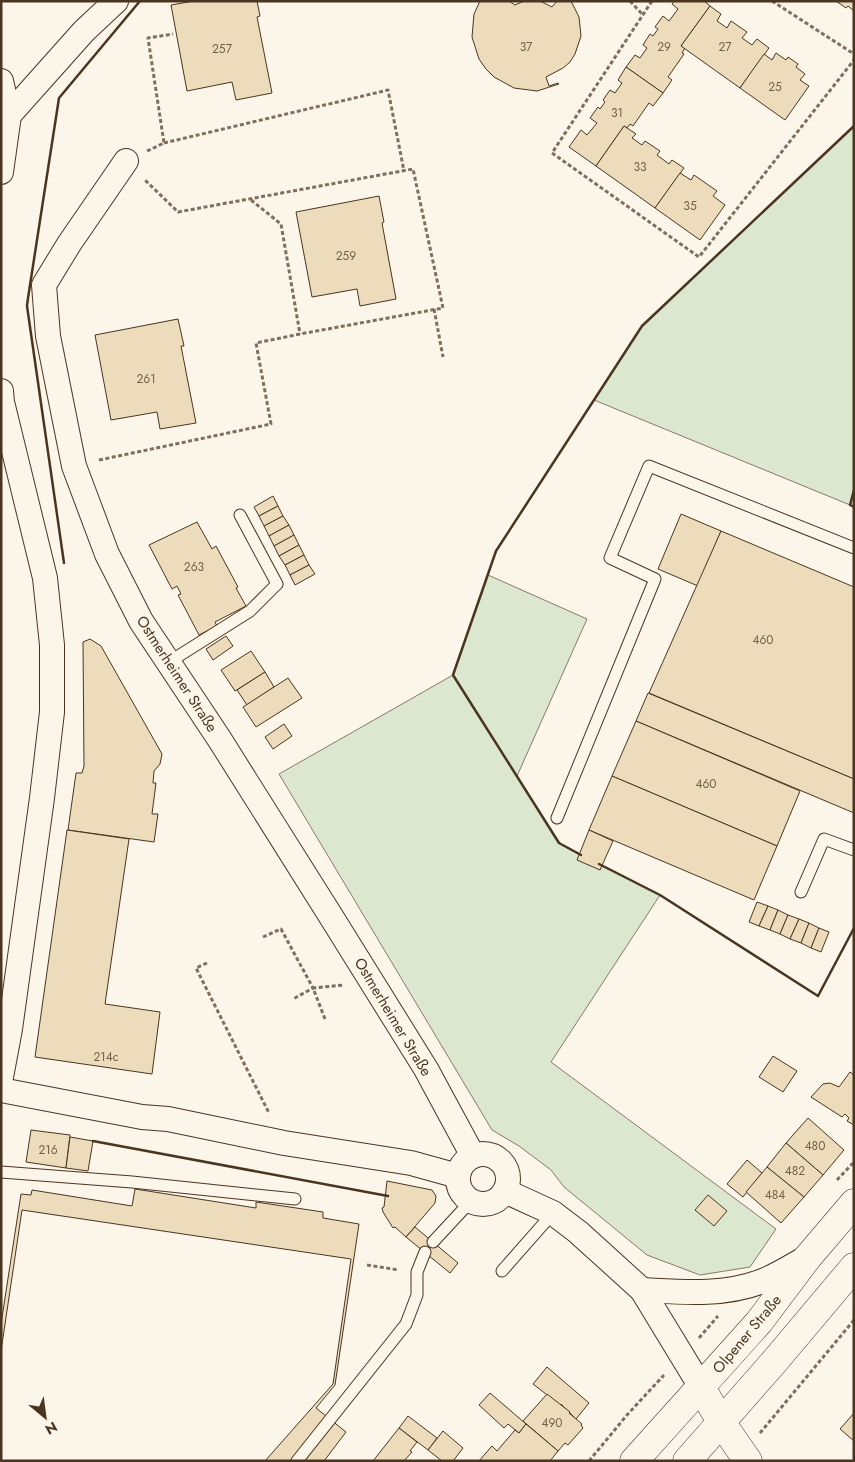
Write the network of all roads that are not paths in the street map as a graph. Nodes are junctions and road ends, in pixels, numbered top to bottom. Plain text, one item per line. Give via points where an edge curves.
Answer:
1 (116, 1) edge
2 (1, 82) edge
3 (9, 115) junction
4 (126, 160) road end
5 (1, 172) edge
6 (2, 399) edge
7 (240, 514) dead end
8 (854, 548) edge
9 (169, 662) junction
10 (557, 818) dead end
11 (854, 850) edge
12 (801, 892) dead end
13 (1, 1077) edge
14 (1, 1090) edge
15 (473, 1156) junction
16 (1, 1172) edge
17 (458, 1176) junction
18 (505, 1191) junction
19 (295, 1199) dead end
20 (471, 1201) junction
21 (854, 1202) edge
22 (553, 1213) junction
23 (433, 1242) dead end
24 (425, 1252) dead end
25 (808, 1257) junction
26 (854, 1267) edge
27 (502, 1271) dead end
28 (642, 1290) junction
29 (701, 1387) junction
30 (721, 1422) junction
31 (745, 1458) edge
32 (297, 1461) edge
33 (634, 1461) edge
34 (687, 1461) edge

1 - 3 street via 84,30
2 - 3 street
3 - 5 street
4 - 9 street, Ostmerheimer Straße via 44,285 48,336 74,466 107,554 142,621
6 - 13 street via 45,578 52,645 52,712
7 - 9 lane via 277,584 250,611
8 - 10 lane via 649,466 610,558 655,579
9 - 15 street, Ostmerheimer Straße via 426,1069
11 - 12 lane via 824,839
14 - 17 street via 284,1143 412,1163
15 - 17 street via 461,1167
15 - 18 street via 488,1154 502,1162 508,1176
16 - 19 lane
17 - 20 street via 460,1190
18 - 20 street via 494,1202 478,1204
18 - 22 street
20 - 23 lane
21 - 25 main road, Olpener Straße
22 - 27 lane
22 - 28 street
24 - 32 lane via 417,1272 417,1295 406,1324
25 - 28 street via 762,1282 741,1288 694,1293
25 - 29 main road, Olpener Straße via 759,1322
26 - 30 main road
28 - 29 street
29 - 30 main road
29 - 33 main road, Olpener Straße
30 - 31 main road
30 - 34 main road

